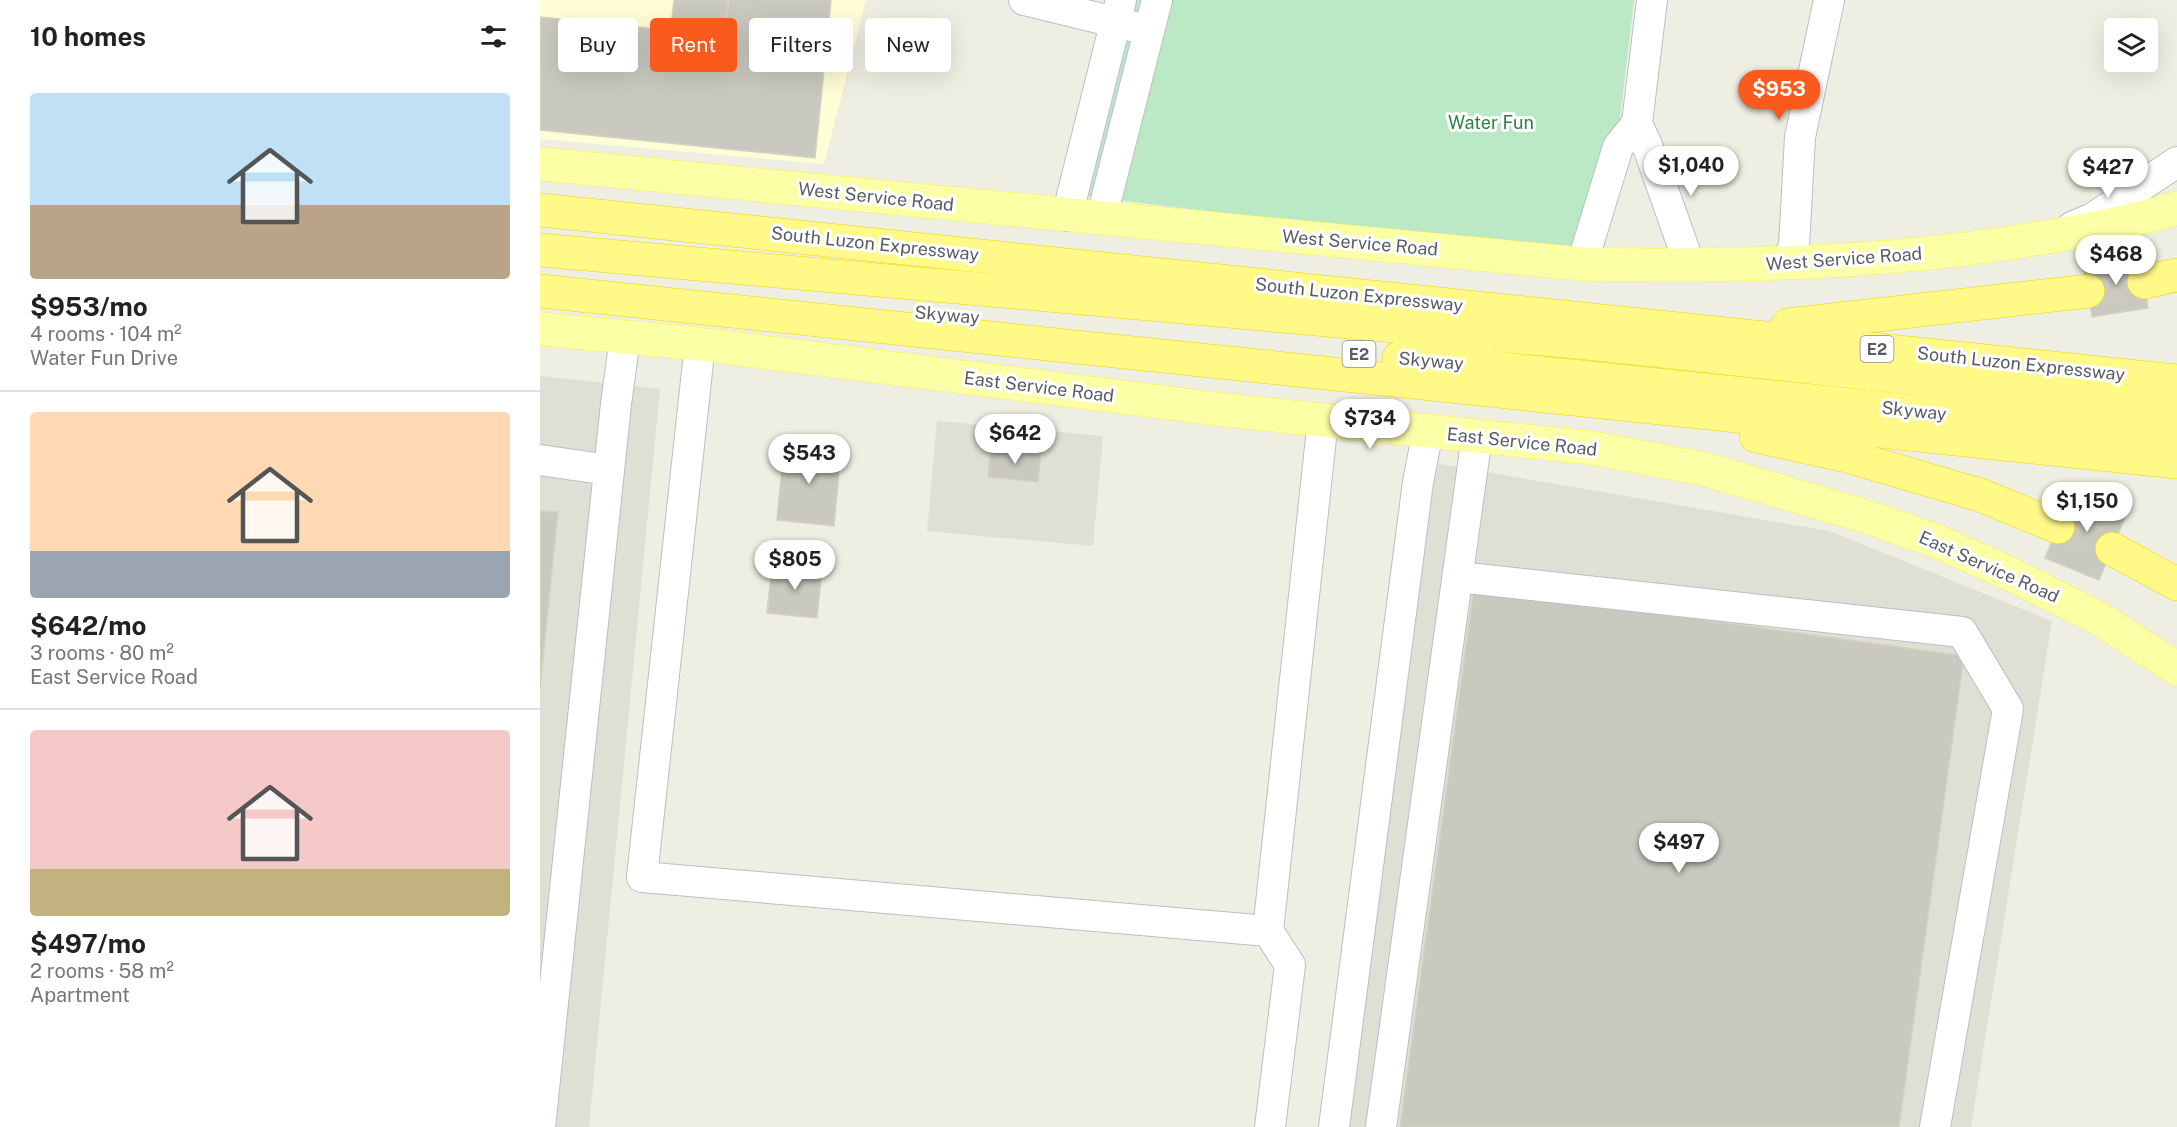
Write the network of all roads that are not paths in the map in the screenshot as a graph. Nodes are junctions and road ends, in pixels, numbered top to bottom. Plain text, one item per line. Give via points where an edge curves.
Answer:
1 (1024, 0) edge
2 (1157, 0) edge
3 (1652, 0) edge
4 (1829, 0) edge
5 (1119, 11) edge
6 (1149, 30) junction
7 (1637, 123) junction
8 (2177, 162) edge
9 (540, 164) edge
10 (2177, 208) edge
11 (540, 210) edge
12 (1082, 217) junction
13 (2050, 236) junction
14 (540, 250) edge
15 (1582, 264) junction
16 (1786, 264) junction
17 (1690, 266) junction
18 (2177, 275) edge
19 (540, 277) edge
20 (2144, 282) tunnel mouth
21 (540, 291) edge
22 (2088, 291) tunnel mouth
23 (1576, 317) junction
24 (540, 329) edge
25 (625, 338) junction
26 (700, 344) junction
27 (2177, 381) edge
28 (1581, 399) junction
29 (2177, 406) edge
30 (1323, 419) junction
31 (1428, 431) junction
32 (1477, 436) junction
33 (2177, 439) edge
34 (540, 460) edge
35 (2177, 462) edge
36 (609, 470) junction
37 (2058, 527) tunnel mouth
38 (2112, 549) tunnel mouth
39 (1458, 577) junction
40 (2177, 584) edge
41 (2177, 669) edge
42 (1268, 931) junction
43 (540, 1127) edge
44 (1270, 1127) edge
45 (1334, 1127) edge
46 (1381, 1127) edge
47 (1935, 1127) edge

1 - 5 street
2 - 6 street
3 - 7 street
4 - 16 street via 1800,137 1794,246
5 - 6 street
5 - 12 street
6 - 12 street via 1104,208
7 - 15 street via 1618,147
7 - 17 street
8 - 13 street via 2092,218
9 - 12 main road, West Service Road
10 - 13 main road, West Service Road via 2142,219
11 - 23 highway, South Luzon Expressway / E2
12 - 15 main road, West Service Road
13 - 16 main road, West Service Road via 1913,255
14 - 29 highway, Skyway / E2 via 1587,343
15 - 17 main road, West Service Road
16 - 17 main road, West Service Road
18 - 20 highway
19 - 33 highway, Skyway / E2 via 1582,375
21 - 28 highway, E2
22 - 23 highway via 1796,325
23 - 27 highway, South Luzon Expressway / E2
24 - 25 main road, East Service Road
25 - 26 main road, East Service Road
25 - 36 street
26 - 30 main road, East Service Road via 1213,409
26 - 42 street via 642,877
28 - 35 highway, E2
28 - 37 highway via 1847,456 1980,495
30 - 31 main road, East Service Road
30 - 42 street
31 - 32 main road, East Service Road
31 - 45 street via 1418,482
32 - 39 street
32 - 41 main road, East Service Road via 1593,448 1704,469 1871,518 1939,542 2010,574 2098,618
34 - 36 street
36 - 43 street
38 - 40 highway
39 - 46 street
39 - 47 street via 1962,632 2008,709
42 - 44 street via 1290,965

